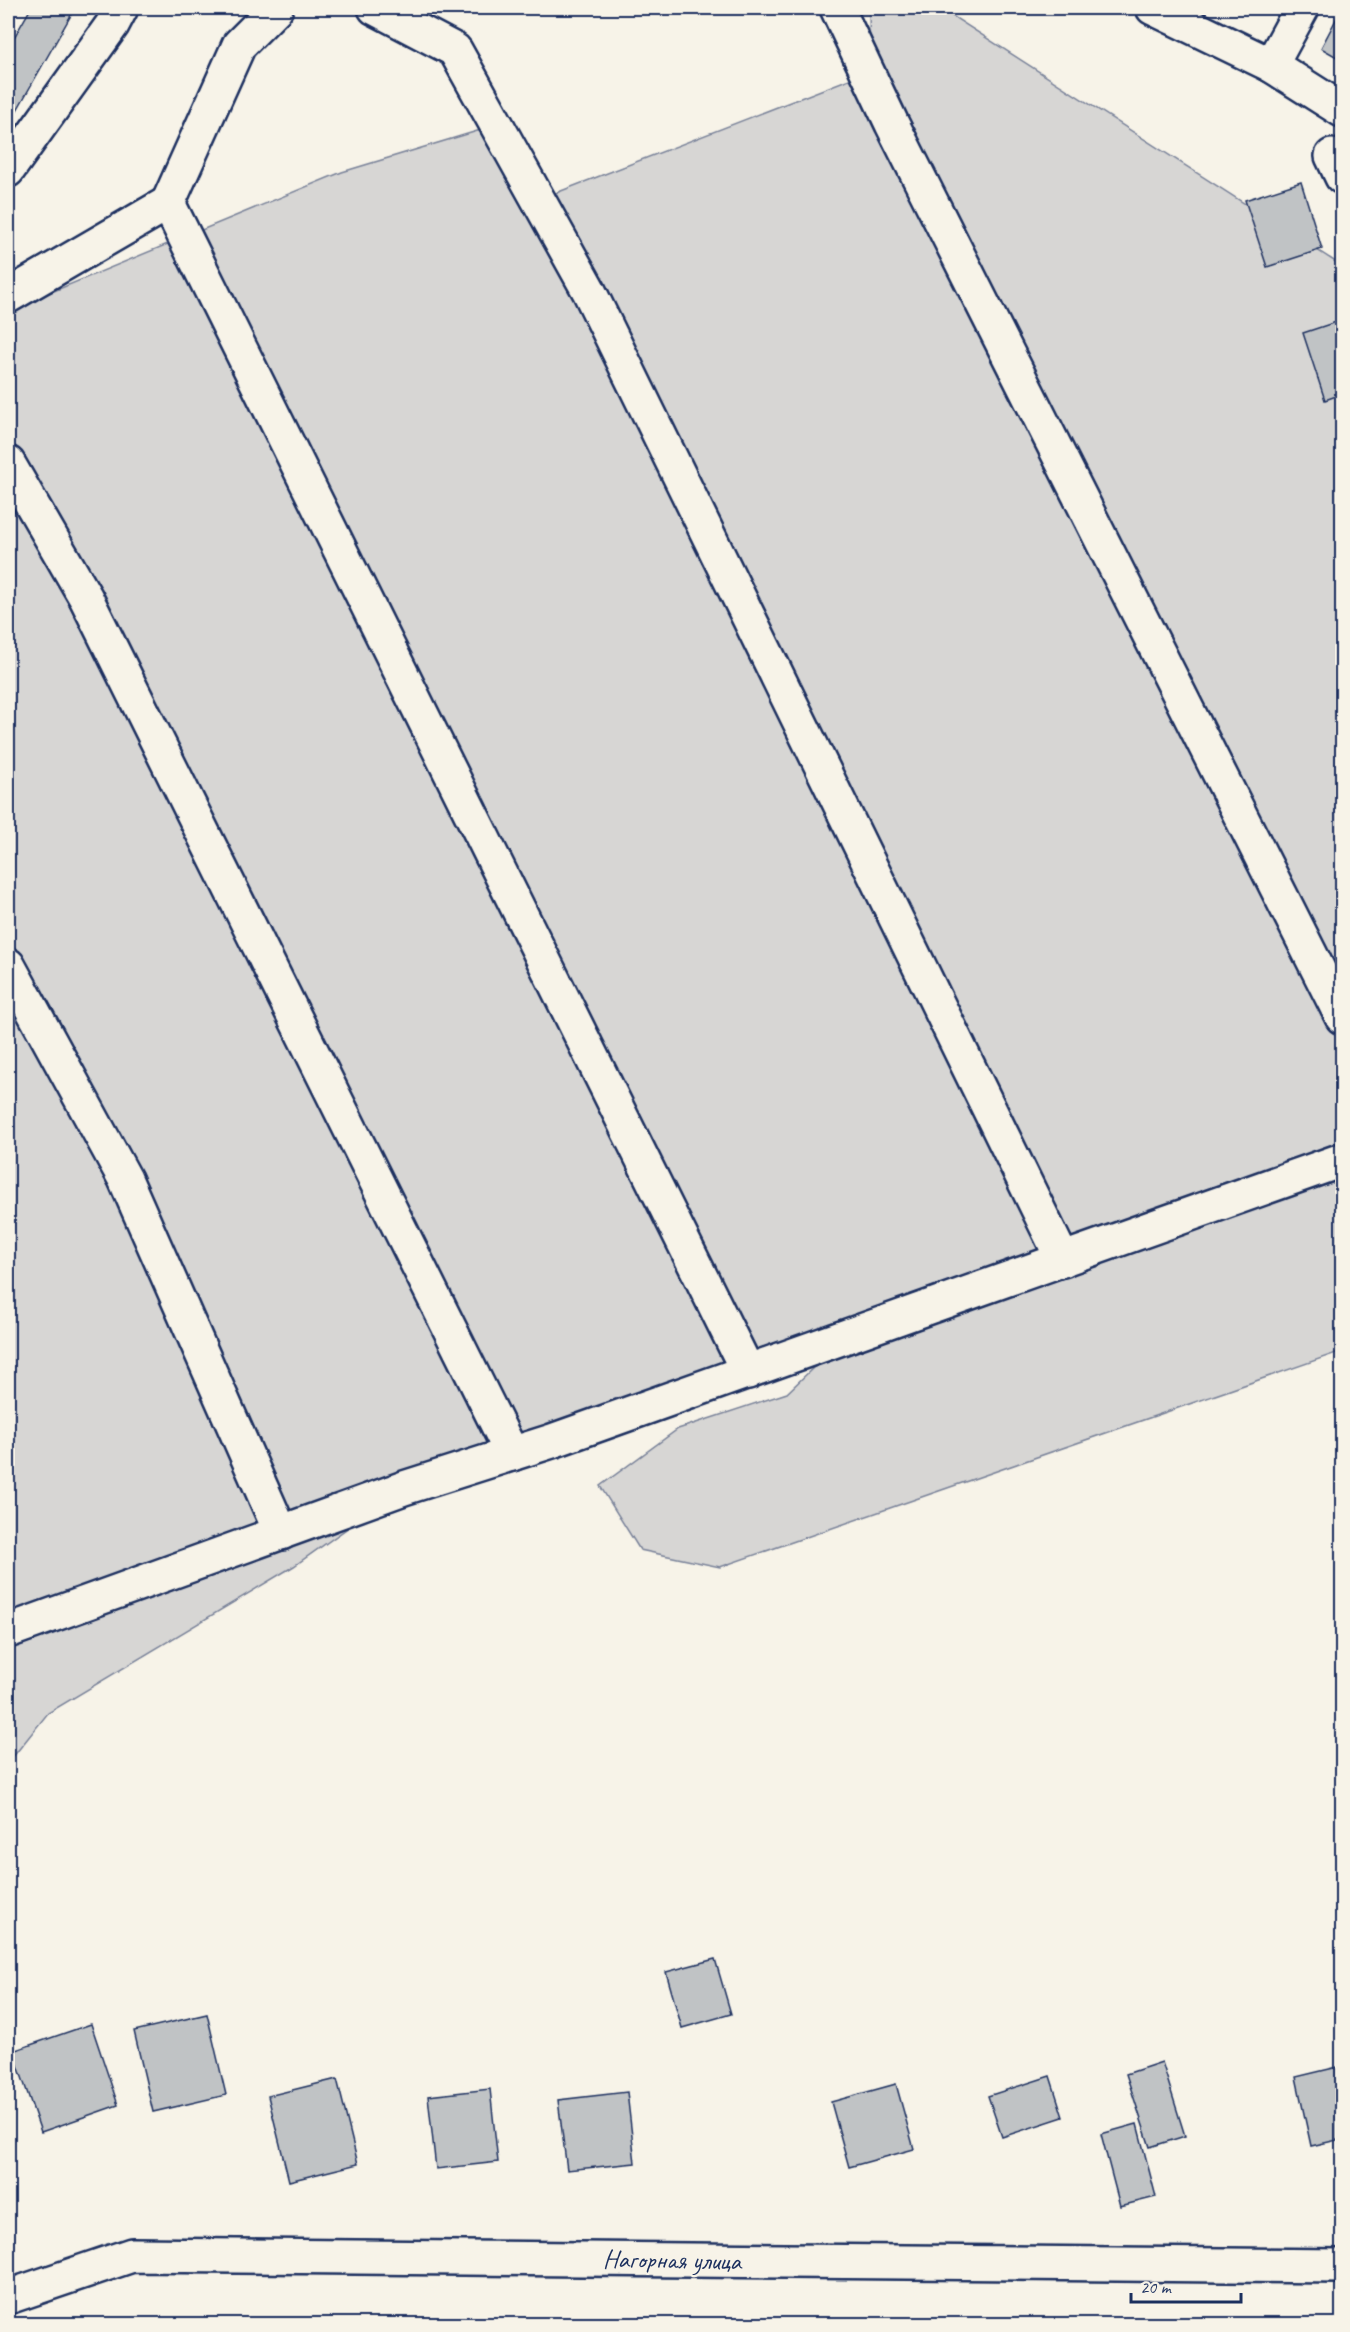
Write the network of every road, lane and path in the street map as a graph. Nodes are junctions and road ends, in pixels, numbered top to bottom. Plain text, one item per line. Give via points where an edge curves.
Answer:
1 (121, 8) edge
2 (276, 8) edge
3 (375, 8) edge
4 (837, 8) edge
5 (1153, 8) edge
6 (1302, 8) edge
7 (1271, 65) junction
8 (1342, 110) edge
9 (8, 170) edge
10 (168, 203) junction
11 (8, 296) edge
12 (8, 463) edge
13 (8, 965) edge
14 (1342, 1017) edge
15 (1342, 1160) edge
16 (1063, 1260) junction
17 (748, 1372) junction
18 (512, 1454) junction
19 (281, 1533) junction
20 (8, 1632) edge
21 (1342, 2266) edge
22 (8, 2297) edge

1 - 9 street
2 - 10 street via 239,45
3 - 16 street via 455,50 589,291
4 - 14 street
5 - 7 street
6 - 7 street
7 - 8 street
10 - 11 street
10 - 17 street
12 - 18 street via 86,598
13 - 19 street via 126,1179
15 - 16 street
16 - 17 street
17 - 18 street
18 - 19 street
19 - 20 street
21 - 22 street, Нагорная улица via 132,2255

